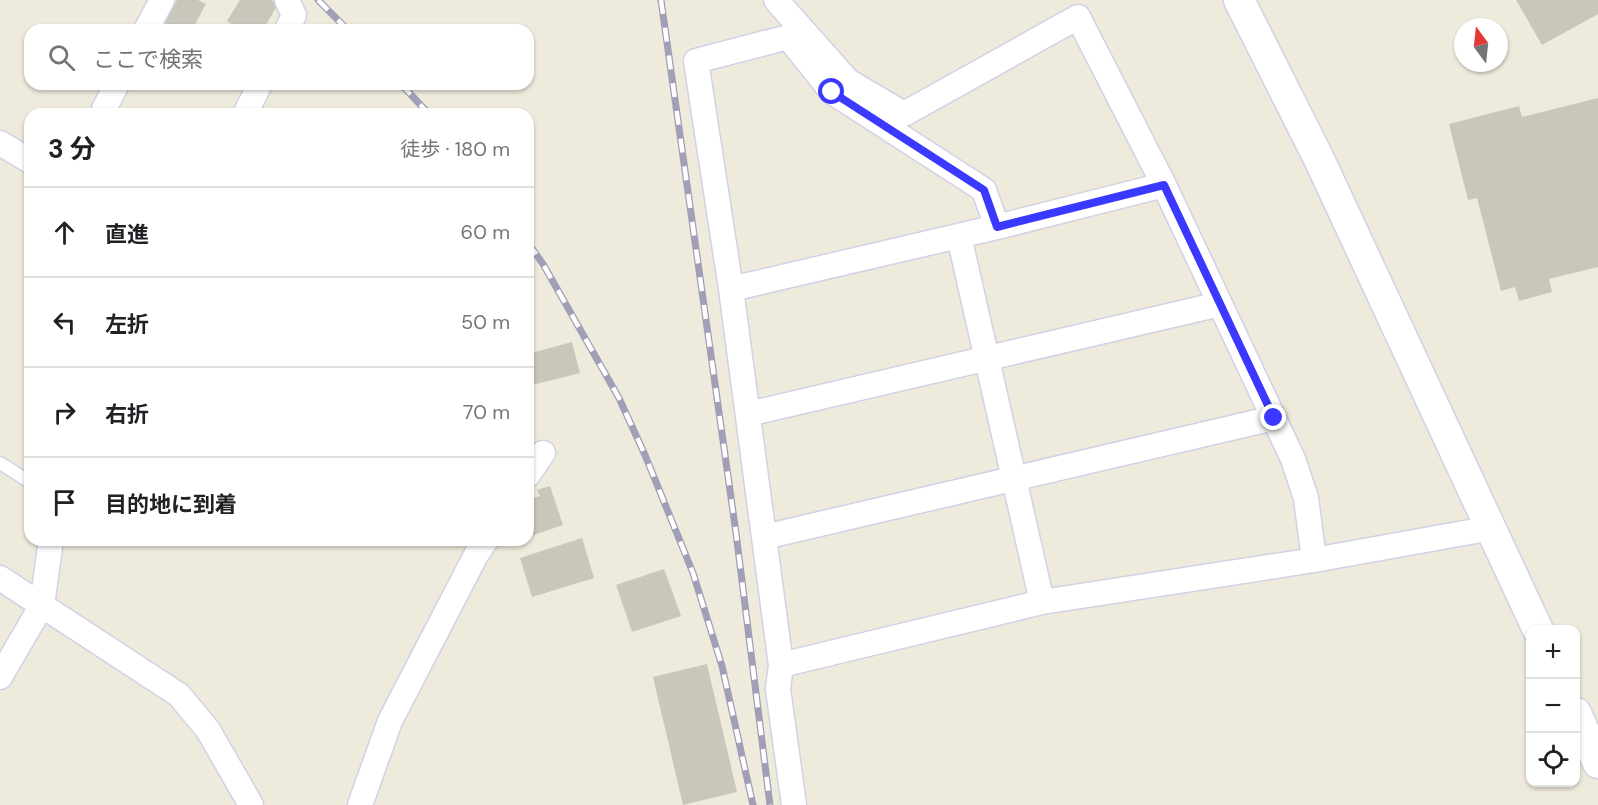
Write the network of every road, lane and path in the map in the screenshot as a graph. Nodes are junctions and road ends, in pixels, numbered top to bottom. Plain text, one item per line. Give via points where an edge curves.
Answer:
1 (162, 0) edge
2 (287, 0) edge
3 (776, 0) edge
4 (1239, 0) edge
5 (149, 24) edge
6 (290, 24) edge
7 (114, 90) edge
8 (257, 90) edge
9 (105, 108) edge
10 (248, 108) edge
11 (0, 142) edge
12 (24, 156) edge
13 (1164, 185) junction
14 (997, 227) junction
15 (959, 236) junction
16 (731, 289) junction
17 (1220, 304) junction
18 (987, 357) junction
19 (748, 414) junction
20 (1274, 418) junction
21 (543, 453) dead end
22 (0, 462) edge
23 (534, 466) edge
24 (24, 478) edge
25 (1014, 478) junction
26 (1492, 528) junction
27 (764, 537) junction
28 (50, 546) edge
29 (482, 546) edge
30 (1314, 560) junction
31 (0, 578) edge
32 (1042, 602) junction
33 (42, 605) junction
34 (1536, 625) edge
35 (781, 665) junction
36 (0, 676) edge
37 (1580, 724) edge
38 (1598, 763) edge
39 (251, 805) edge
40 (360, 805) edge
41 (794, 805) edge

1 - 5 street
2 - 6 street via 294,15
3 - 13 street via 848,81 904,114 1078,17
4 - 26 street via 1319,159
7 - 9 street
8 - 10 street
11 - 12 street
13 - 14 street
13 - 17 street
14 - 15 street
14 - 16 street via 984,190 832,92 788,37 696,61
15 - 16 street
15 - 18 street
16 - 19 street
17 - 18 street
17 - 20 street
18 - 19 street
18 - 25 street
19 - 27 street
20 - 25 street
20 - 30 street via 1306,498
21 - 23 street
22 - 24 lane
25 - 27 street
25 - 32 street
26 - 30 street
26 - 34 street
27 - 35 street
28 - 33 street
29 - 40 street via 390,721
30 - 32 street
31 - 33 street
32 - 35 street
33 - 36 street
33 - 39 street via 180,695 208,730
35 - 41 street via 778,689
37 - 38 street

